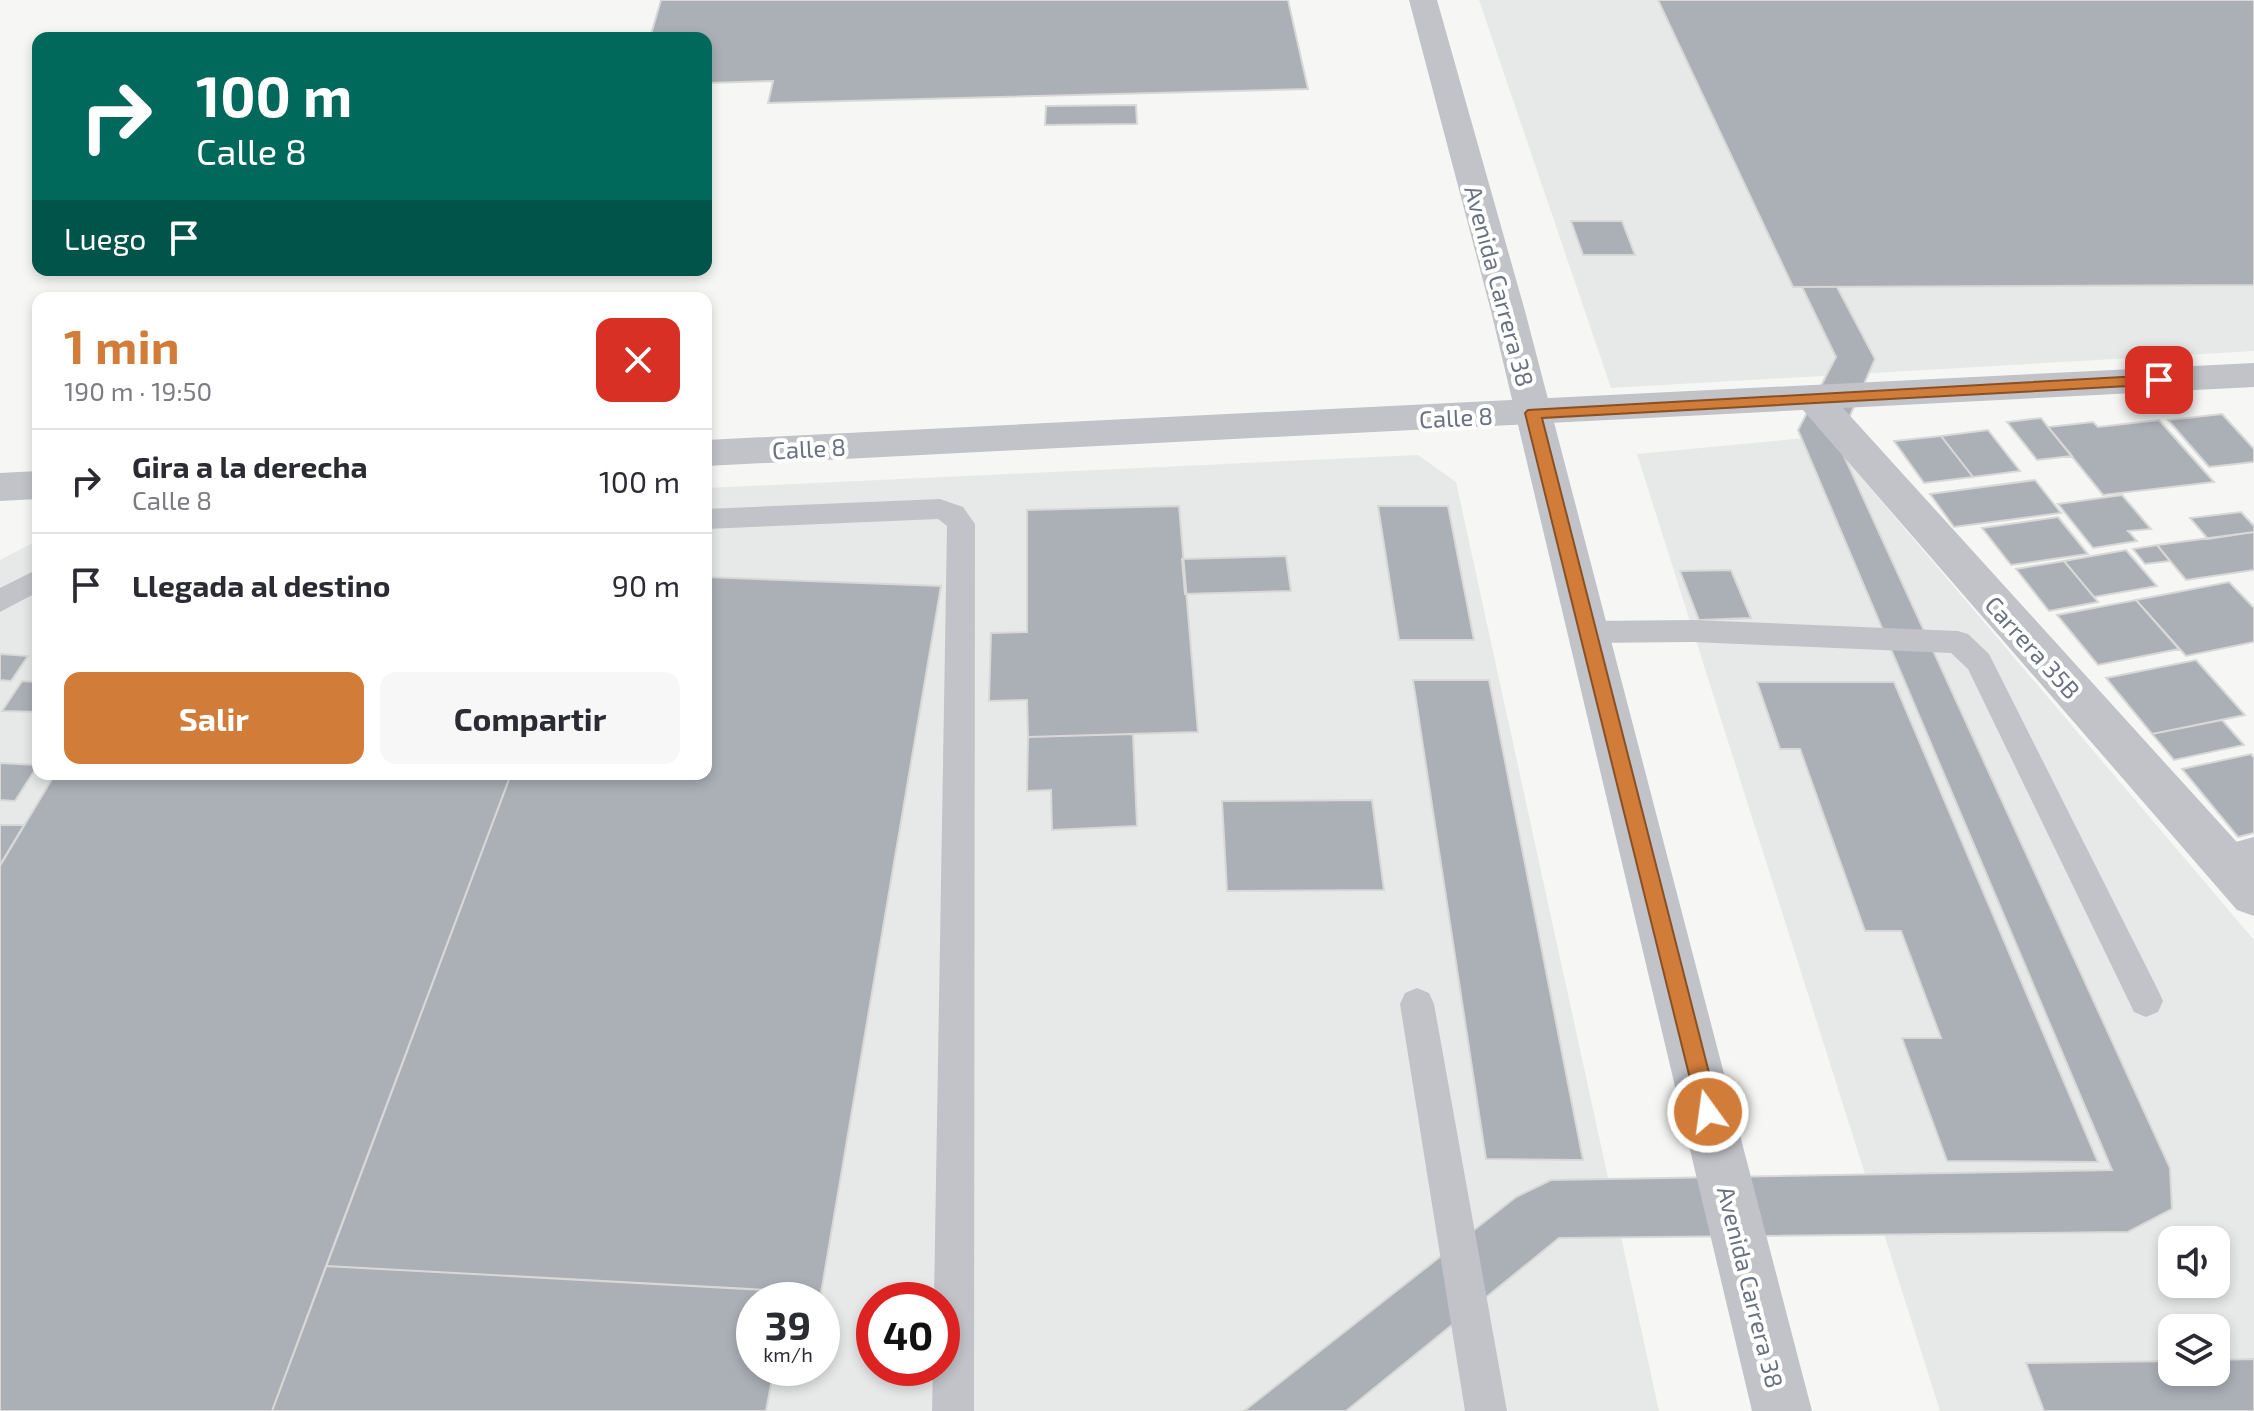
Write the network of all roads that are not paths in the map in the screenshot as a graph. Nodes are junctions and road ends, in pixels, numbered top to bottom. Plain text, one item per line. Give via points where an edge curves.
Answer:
1 (1423, 0) edge
2 (2254, 375) edge
3 (1812, 397) junction
4 (1533, 413) junction
5 (712, 453) edge
6 (32, 485) edge
7 (0, 487) edge
8 (712, 519) edge
9 (32, 582) edge
10 (0, 601) edge
11 (1588, 632) junction
12 (2237, 855) edge
13 (2254, 895) edge
14 (2146, 1001) dead end
15 (1417, 1004) dead end
16 (953, 1411) edge
17 (1486, 1411) edge
18 (1782, 1411) edge

1 - 4 street, Avenida Carrera 38
2 - 3 street, Calle 8
3 - 4 street, Calle 8
3 - 12 street, Carrera 35B
4 - 5 street, Calle 8
4 - 11 street, Avenida Carrera 38
6 - 7 street
8 - 16 lane via 940,509 961,524
9 - 10 lane
11 - 14 lane via 1958,642 1979,662
11 - 18 street, Avenida Carrera 38
12 - 13 street, Carrera 35B
15 - 17 lane

